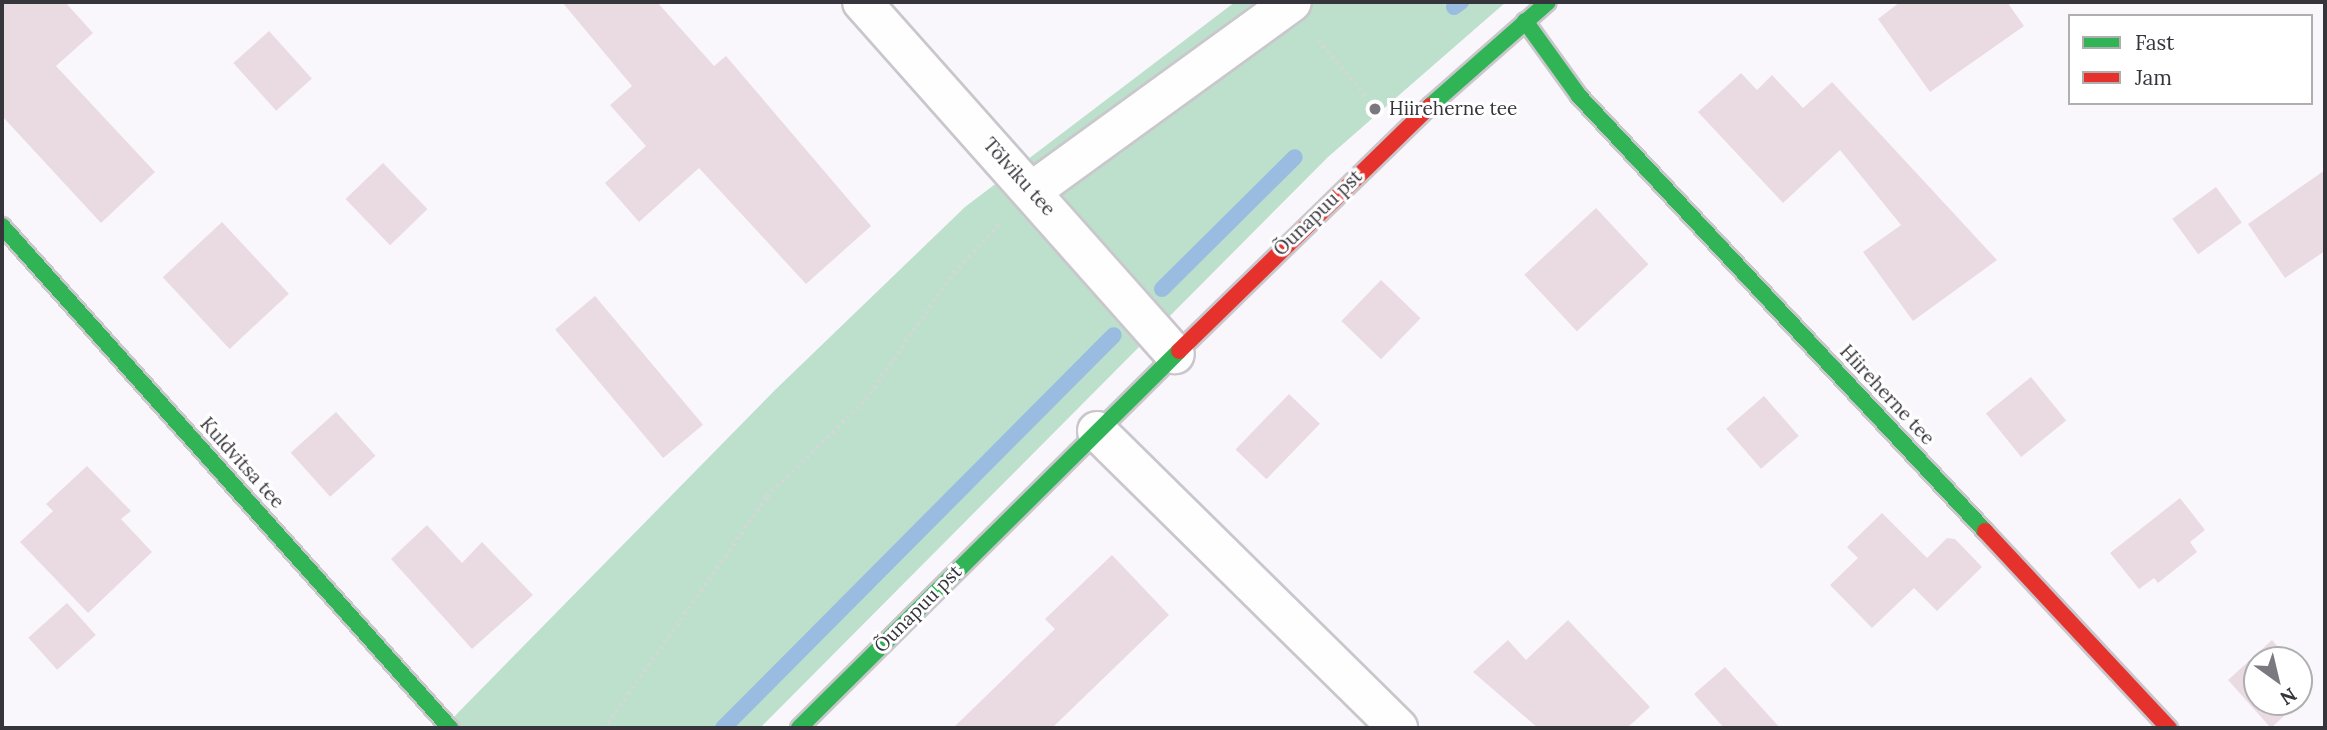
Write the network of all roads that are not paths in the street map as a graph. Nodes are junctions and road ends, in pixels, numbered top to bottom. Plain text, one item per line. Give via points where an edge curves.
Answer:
1 (862, 2) edge
2 (1291, 2) edge
3 (1548, 2) edge
4 (1525, 21) junction
5 (1032, 191) junction
6 (2, 226) edge
7 (1174, 354) junction
8 (1097, 431) junction
9 (450, 728) edge
10 (799, 728) edge
11 (1398, 728) edge
12 (2169, 728) edge

1 - 5 street, Tõlviku tee
2 - 5 street
3 - 4 street, Õunapuu pst
4 - 7 street, Õunapuu pst
4 - 12 street, Hiireherne tee via 1579,96
5 - 7 street, Tõlviku tee
6 - 9 street, Kuldvitsa tee
7 - 8 street, Õunapuu pst
8 - 10 street, Õunapuu pst
8 - 11 street

